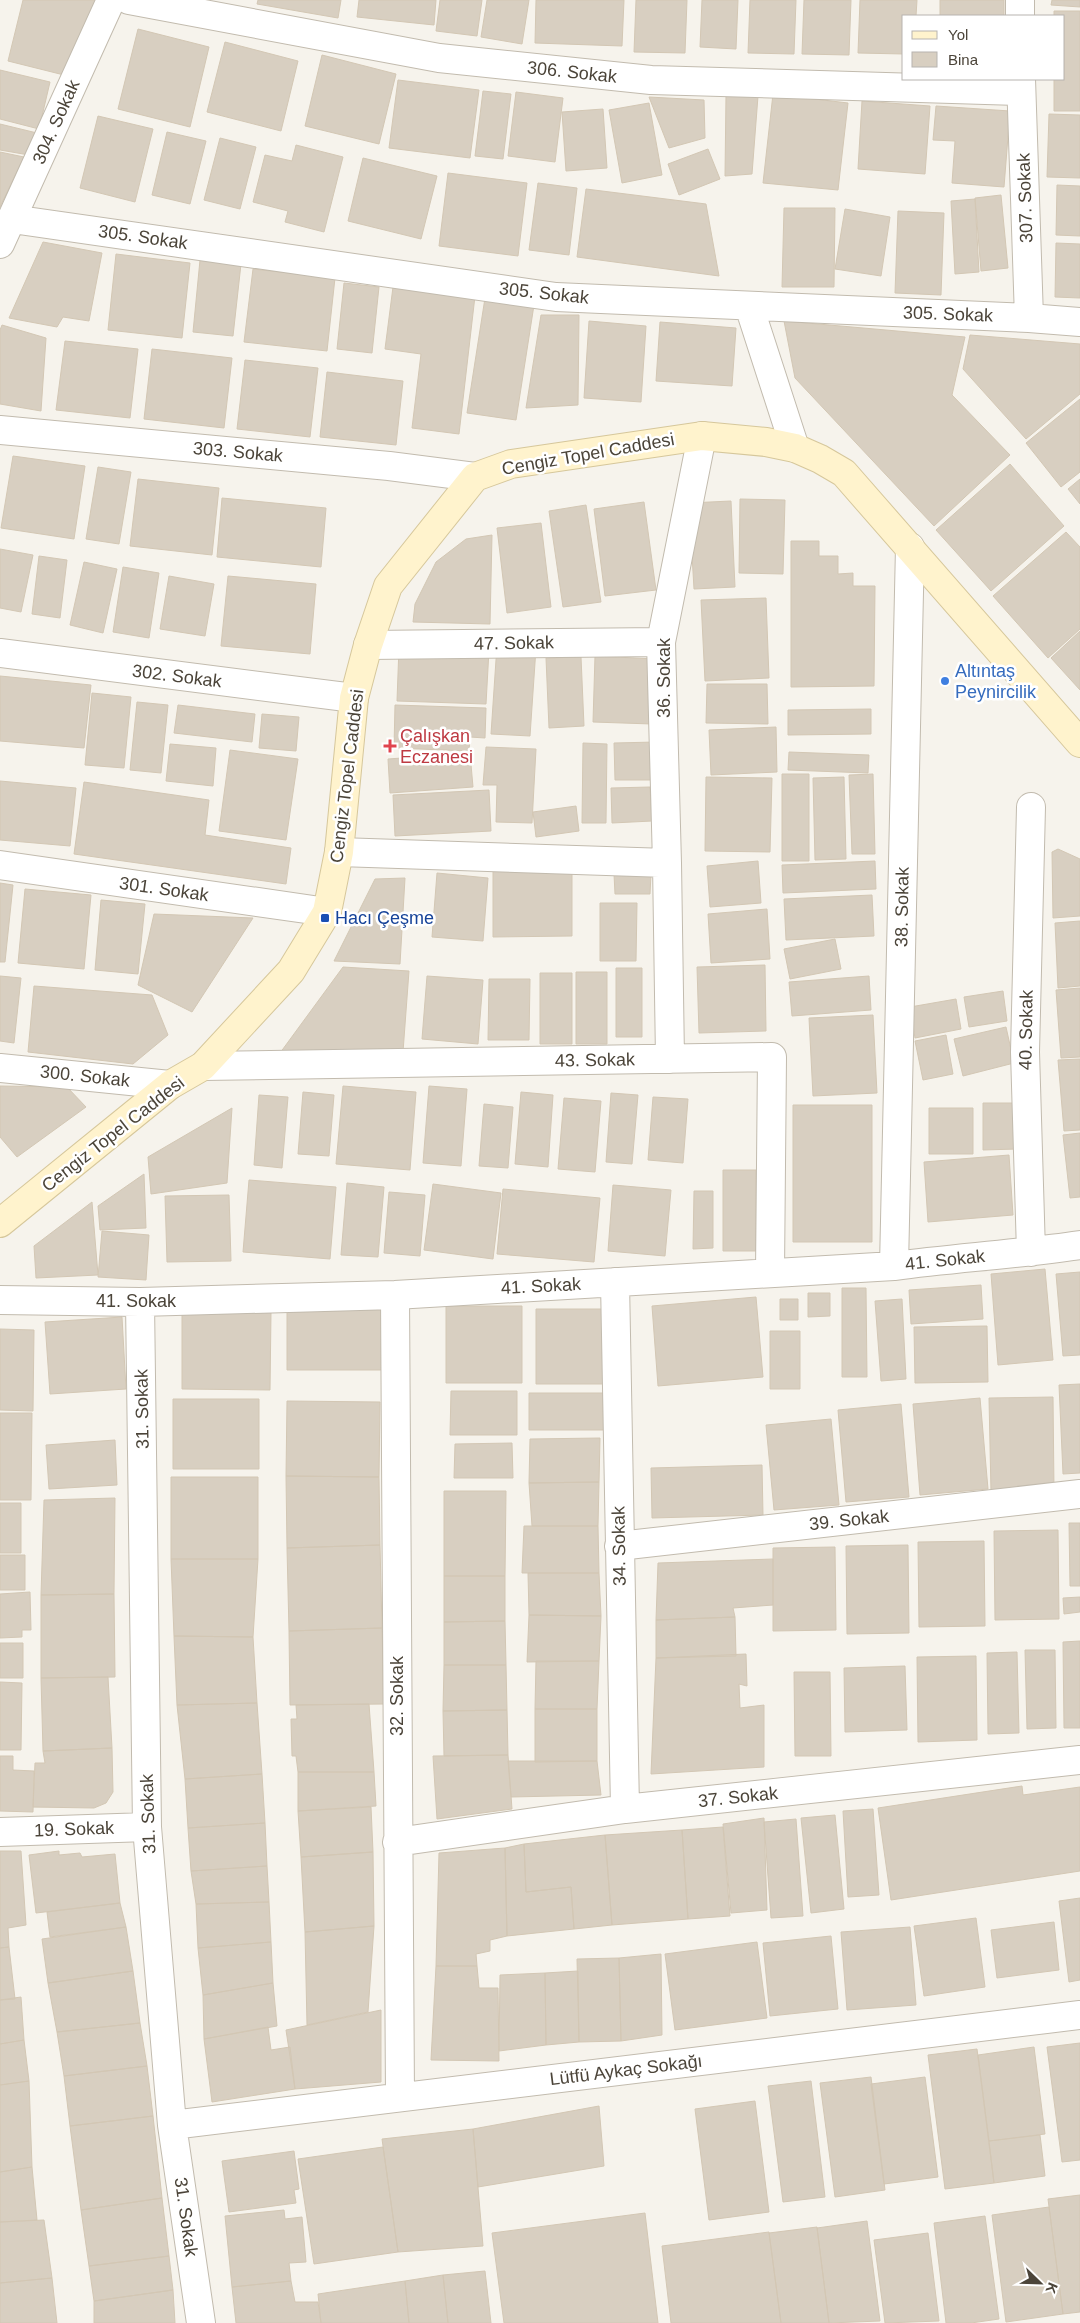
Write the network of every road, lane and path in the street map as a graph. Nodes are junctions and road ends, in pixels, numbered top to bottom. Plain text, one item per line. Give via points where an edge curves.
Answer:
1 (111, 0) edge
2 (129, 0) edge
3 (1020, 0) edge
4 (1020, 15) edge
5 (1021, 85) edge
6 (12, 218) junction
7 (0, 244) edge
8 (749, 306) junction
9 (1029, 318) junction
10 (1080, 322) edge
11 (0, 430) edge
12 (702, 436) junction
13 (795, 448) junction
14 (475, 477) junction
15 (910, 547) junction
16 (661, 642) junction
17 (368, 645) junction
18 (0, 653) edge
19 (354, 698) junction
20 (1080, 743) edge
21 (1031, 807) dead end
22 (339, 852) junction
23 (667, 863) junction
24 (0, 866) edge
25 (327, 912) junction
26 (670, 1059) junction
27 (203, 1066) junction
28 (0, 1068) edge
29 (170, 1085) junction
30 (0, 1223) edge
31 (1080, 1245) edge
32 (1031, 1252) junction
33 (894, 1266) junction
34 (770, 1272) junction
35 (615, 1282) junction
36 (395, 1295) junction
37 (0, 1300) edge
38 (140, 1302) junction
39 (1080, 1494) edge
40 (618, 1546) junction
41 (1080, 1760) edge
42 (624, 1810) junction
43 (147, 1826) junction
44 (0, 1832) edge
45 (398, 1842) junction
46 (1080, 2014) edge
47 (400, 2097) junction
48 (172, 2125) junction
49 (201, 2323) edge

1 - 6 street, 304. Sokak
2 - 5 street, 306. Sokak via 439,58 641,79
3 - 4 street
5 - 9 street, 307. Sokak
6 - 7 street, 304. Sokak
6 - 8 street, 305. Sokak via 556,297
8 - 9 street, 305. Sokak
8 - 13 street
9 - 10 street, 305. Sokak
11 - 14 street, 303. Sokak
12 - 13 main road, Cengiz Topel Caddesi
12 - 14 main road, Cengiz Topel Caddesi via 511,464
12 - 16 street, 36. Sokak
13 - 15 main road, Cengiz Topel Caddesi via 844,473
14 - 17 main road, Cengiz Topel Caddesi via 388,586
15 - 20 main road, Cengiz Topel Caddesi
15 - 33 street, 38. Sokak
16 - 17 street, 47. Sokak
16 - 23 street, 36. Sokak
17 - 19 main road, Cengiz Topel Caddesi
18 - 19 street, 302. Sokak
19 - 22 main road, Cengiz Topel Caddesi
21 - 32 street, 40. Sokak via 1025,1052
22 - 23 street
22 - 25 main road, Cengiz Topel Caddesi
23 - 26 street, 36. Sokak
24 - 25 street, 301. Sokak
25 - 27 main road, Cengiz Topel Caddesi via 291,970
26 - 27 street, 43. Sokak
26 - 34 street, 43. Sokak via 772,1057
27 - 29 main road, Cengiz Topel Caddesi
28 - 29 street, 300. Sokak
29 - 30 main road, Cengiz Topel Caddesi
31 - 32 street, 41. Sokak
32 - 33 street, 41. Sokak
33 - 34 street, 41. Sokak
34 - 35 street, 41. Sokak
35 - 36 street, 41. Sokak
35 - 40 street, 34. Sokak
36 - 38 street, 41. Sokak
36 - 45 street, 32. Sokak
37 - 38 street, 41. Sokak
38 - 43 street, 31. Sokak
39 - 40 street, 39. Sokak
40 - 42 street, 34. Sokak
41 - 42 street, 37. Sokak
42 - 45 street, 37. Sokak
43 - 44 street, 19. Sokak
43 - 48 street, 31. Sokak
45 - 47 street, 32. Sokak
46 - 47 street, Lütfü Aykaç Sokağı
47 - 48 street, Lütfü Aykaç Sokağı
48 - 49 street, 31. Sokak

